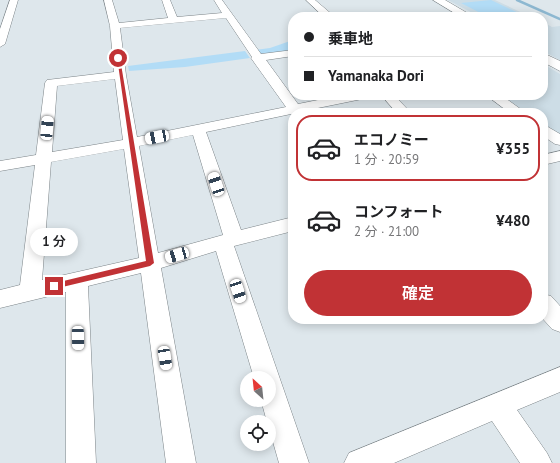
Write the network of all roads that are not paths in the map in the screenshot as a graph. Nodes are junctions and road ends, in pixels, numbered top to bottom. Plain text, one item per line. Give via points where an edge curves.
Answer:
1 (14, 0) edge
2 (108, 0) edge
3 (166, 0) edge
4 (218, 0) edge
5 (310, 0) edge
6 (438, 0) edge
7 (324, 12) edge
8 (460, 12) edge
9 (227, 15) junction
10 (174, 20) junction
11 (115, 26) junction
12 (0, 44) edge
13 (288, 55) edge
14 (257, 58) junction
15 (548, 61) edge
16 (560, 67) edge
17 (120, 75) junction
18 (341, 100) edge
19 (392, 100) edge
20 (500, 100) edge
21 (293, 108) edge
22 (308, 108) edge
23 (399, 108) edge
24 (512, 108) edge
25 (288, 112) edge
26 (198, 129) junction
27 (548, 133) edge
28 (560, 141) edge
29 (130, 143) junction
30 (560, 156) edge
31 (44, 158) junction
32 (548, 159) edge
33 (0, 166) edge
34 (288, 225) edge
35 (228, 241) junction
36 (150, 263) junction
37 (77, 281) junction
38 (30, 292) junction
39 (0, 299) edge
40 (548, 309) edge
41 (560, 322) edge
42 (265, 371) edge
43 (560, 379) edge
44 (497, 405) junction
45 (276, 407) edge
46 (369, 461) edge
47 (81, 463) edge
48 (181, 463) edge
49 (294, 463) edge
50 (537, 463) edge

1 - 12 street
2 - 11 street
3 - 10 street
4 - 9 street
5 - 7 street
6 - 8 main road
9 - 10 street
9 - 14 street
10 - 11 street
11 - 17 street
13 - 14 street
14 - 21 street
15 - 16 main road
17 - 29 street
17 - 31 street via 51,83
18 - 22 street
19 - 23 street
20 - 24 street
25 - 26 street
26 - 29 street
26 - 35 street
27 - 28 street
29 - 31 street
29 - 36 street
30 - 32 street
31 - 33 street
31 - 38 street
34 - 35 street
35 - 36 street
35 - 42 street
36 - 37 street
36 - 48 street
37 - 38 street
37 - 47 street
38 - 39 street
40 - 41 street
43 - 44 street
44 - 46 street
44 - 50 street
45 - 49 street

